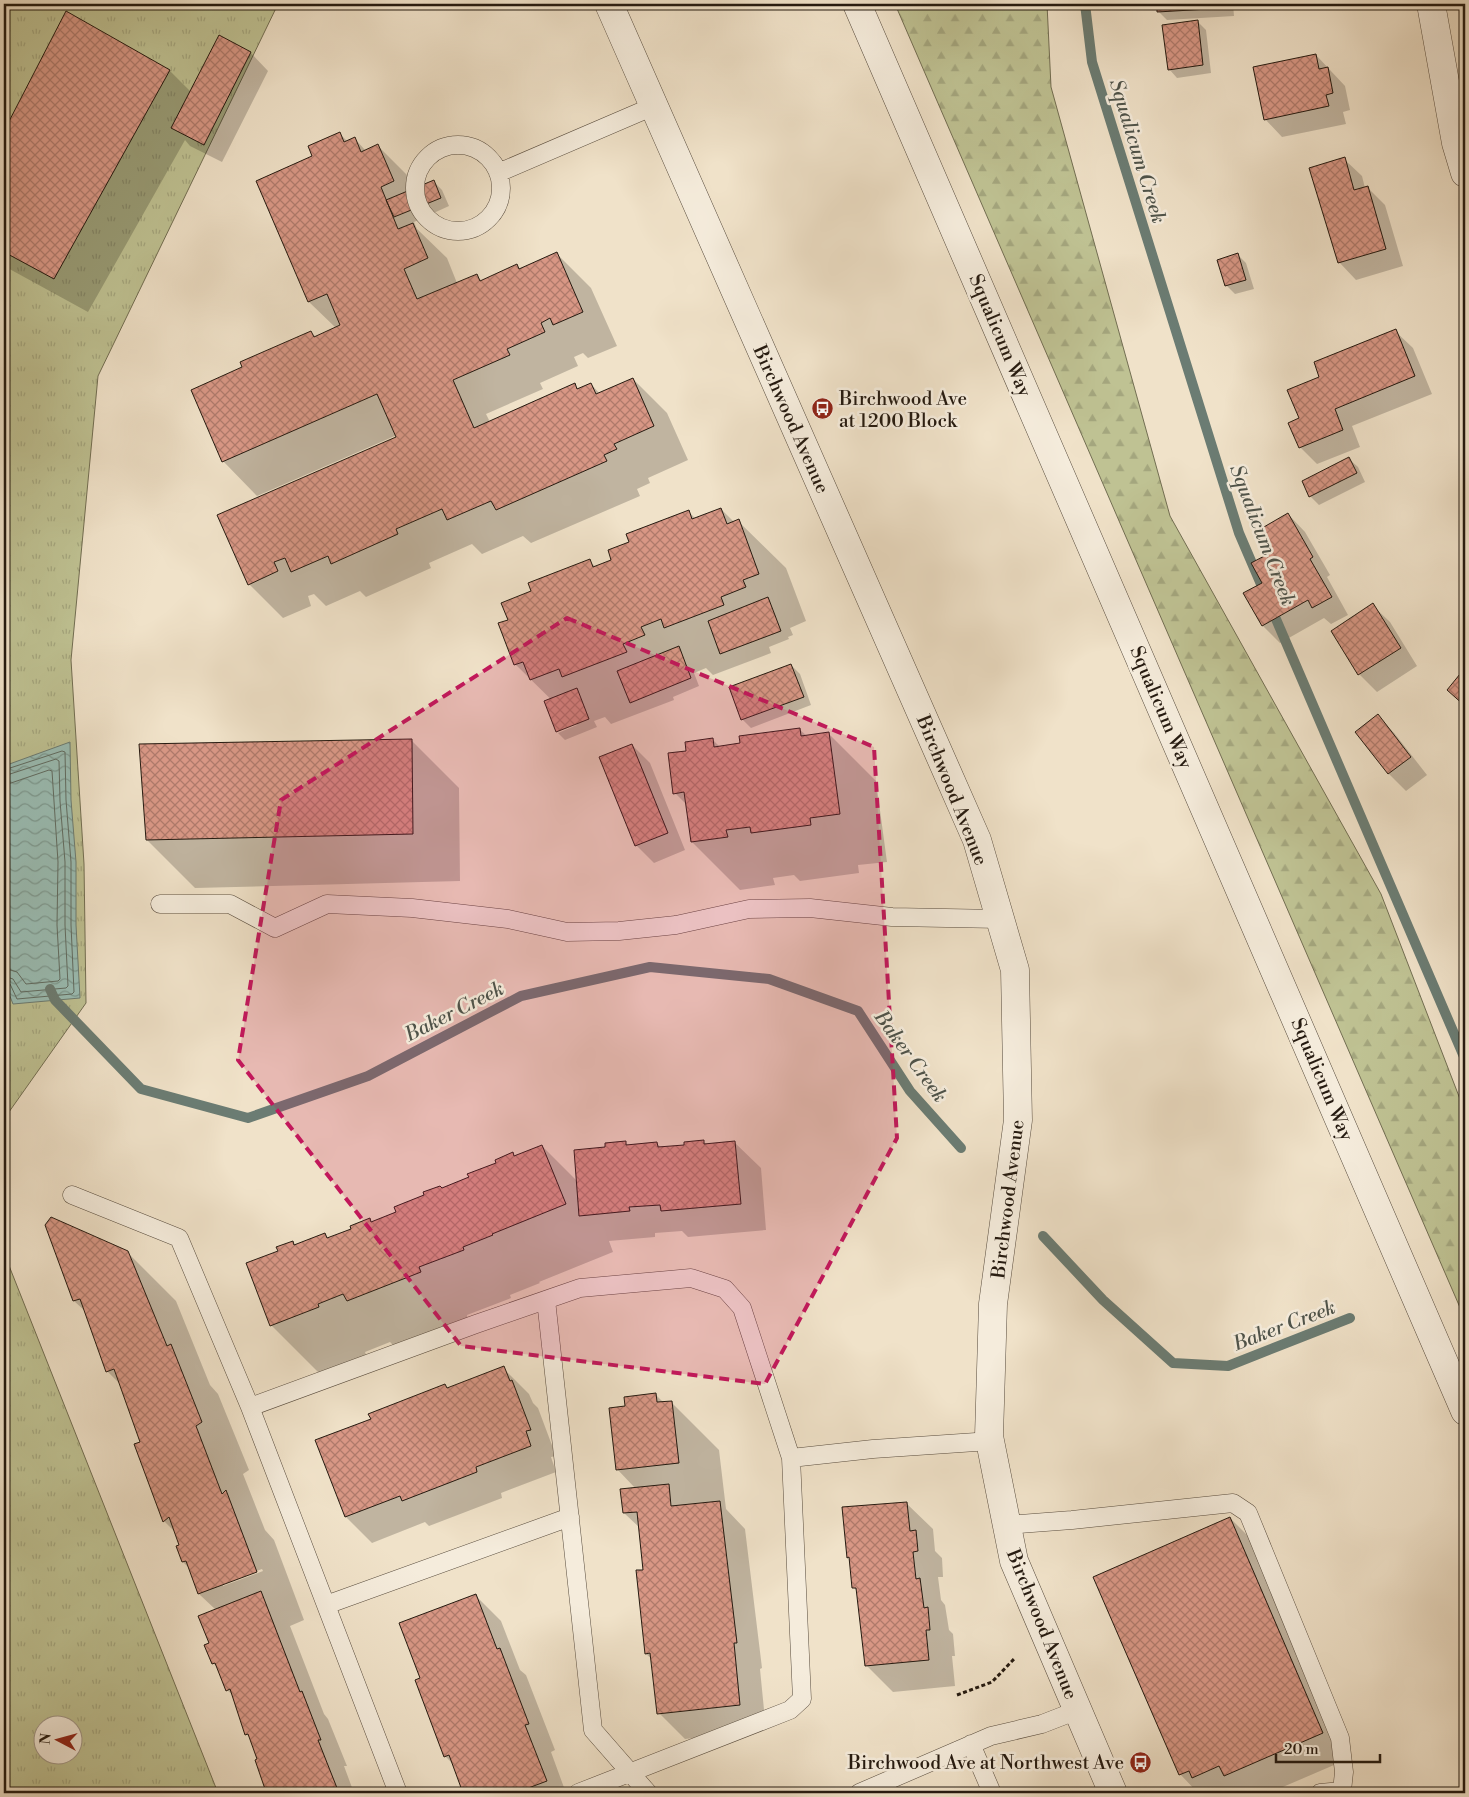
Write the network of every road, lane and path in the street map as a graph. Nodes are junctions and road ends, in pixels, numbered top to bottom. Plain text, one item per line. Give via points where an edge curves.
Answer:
1 (609, 4) edge
2 (857, 4) edge
3 (1431, 4) edge
4 (654, 106) junction
5 (498, 173) junction
6 (1465, 174) edge
7 (160, 904) dead end
8 (1000, 919) junction
9 (72, 1195) dead end
10 (546, 1300) junction
11 (250, 1406) junction
12 (1465, 1411) edge
13 (990, 1441) junction
14 (791, 1458) junction
15 (570, 1518) junction
16 (1006, 1524) junction
17 (326, 1605) junction
18 (1014, 1659) dead end
19 (958, 1696) dead end
20 (1078, 1710) junction
21 (971, 1744) junction
22 (630, 1773) junction
23 (1343, 1792) edge
24 (398, 1793) edge
25 (578, 1793) edge
26 (648, 1793) edge
27 (859, 1793) edge
28 (992, 1793) edge
29 (1113, 1793) edge
30 (1320, 1793) edge

1 - 4 street, Birchwood Avenue
2 - 12 street, Squalicum Way
3 - 6 street via 1456,143
4 - 5 lane
4 - 8 street, Birchwood Avenue via 973,830
5 - 5 lane via 501,186 494,212 473,229 459,232 433,224 417,203 417,174 424,161 436,151 465,145 485,155
7 - 8 lane via 230,904 275,928 327,904 412,908 508,920 567,932 676,925 749,909 810,908 892,917
8 - 13 street, Birchwood Avenue via 1015,970 1018,1120 993,1304
9 - 11 lane via 179,1238
10 - 11 lane
10 - 14 lane via 580,1288 691,1278 725,1289 742,1308
10 - 15 lane
11 - 17 lane
13 - 14 lane
13 - 16 street, Birchwood Avenue
14 - 22 lane via 802,1699 790,1710
15 - 17 lane
15 - 22 lane via 593,1730
16 - 20 street, Birchwood Avenue via 1014,1561
16 - 23 lane via 1233,1502 1248,1513 1340,1738
17 - 24 lane
18 - 19 path via 992,1682
20 - 21 lane
20 - 29 street, Birchwood Avenue
21 - 27 lane
21 - 28 lane
22 - 25 lane
22 - 26 lane
23 - 30 lane

